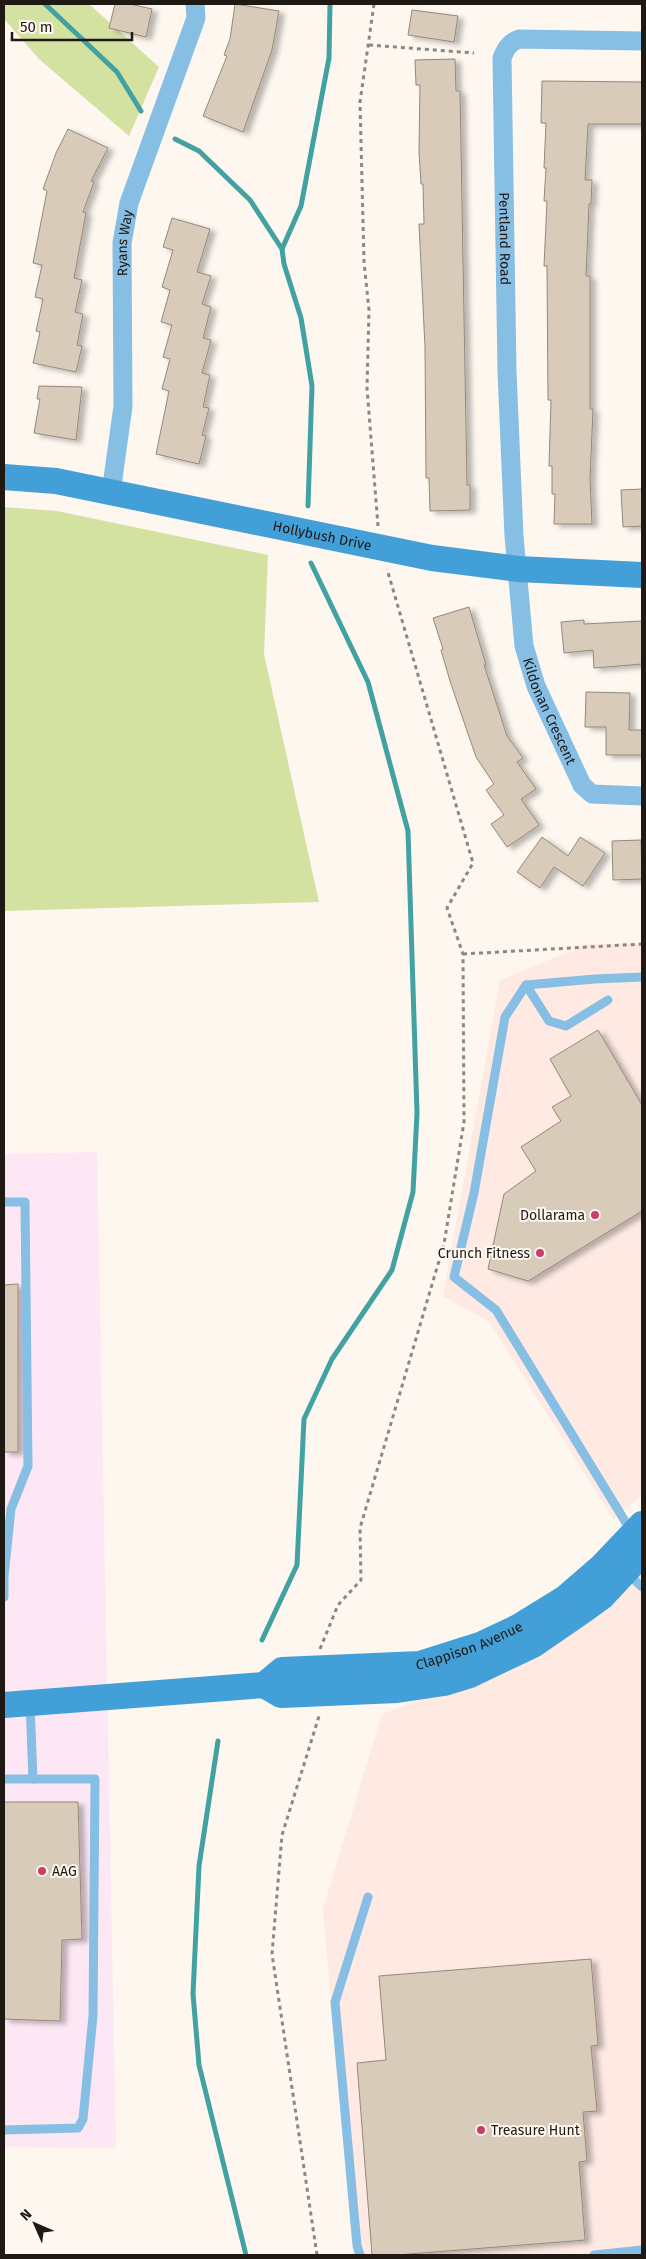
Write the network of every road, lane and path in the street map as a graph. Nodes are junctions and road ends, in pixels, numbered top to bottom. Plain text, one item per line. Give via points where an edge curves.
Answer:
1 (195, 4) edge
2 (374, 4) edge
3 (642, 41) edge
4 (369, 45) junction
5 (474, 53) dead end
6 (4, 477) edge
7 (112, 492) junction
8 (378, 532) dead end
9 (386, 565) dead end
10 (518, 569) junction
11 (642, 574) edge
12 (642, 796) edge
13 (642, 944) edge
14 (463, 954) junction
15 (642, 977) edge
16 (526, 985) junction
17 (608, 1000) dead end
18 (4, 1202) edge
19 (637, 1554) edge
20 (4, 1597) edge
21 (514, 1642) junction
22 (318, 1654) dead end
23 (30, 1704) junction
24 (4, 1705) edge
25 (320, 1714) dead end
26 (33, 1779) junction
27 (4, 1780) edge
28 (368, 1897) dead end
29 (4, 2130) edge
30 (642, 2250) edge
31 (317, 2255) edge
32 (360, 2255) edge
33 (594, 2255) edge

1 - 7 street, Ryans Way via 196,18 129,203 122,243 123,406
2 - 4 path
3 - 10 street, Pentland Road via 519,39 511,42 502,58 507,372
4 - 5 path
4 - 8 path via 360,102 368,310 367,388
6 - 7 main road, Hollybush Drive via 56,481
7 - 10 main road, Hollybush Drive via 432,558
9 - 14 path via 473,863 447,908
10 - 11 main road, Hollybush Drive
10 - 12 street, Kildonan Crescent via 524,646 529,667 582,785 592,794
13 - 14 path
14 - 22 path via 464,1122 444,1244 360,1528 361,1580 338,1605
15 - 16 lane
16 - 17 lane via 549,1021 566,1026
16 - 19 lane via 505,1017 474,1193 454,1277 496,1310
18 - 20 lane via 25,1202 28,1466 11,1509
19 - 21 main road, Clappison Avenue via 602,1566
19 - 21 main road, Clappison Avenue via 602,1597 533,1645
21 - 23 main road, Clappison Avenue via 360,1679 282,1670 264,1685
23 - 24 main road, Clappison Avenue
23 - 26 lane
25 - 31 path via 282,1835 272,1954
26 - 27 lane
26 - 29 lane via 95,1779 93,2016 83,2119 78,2128
28 - 32 lane via 335,2002
30 - 33 lane

